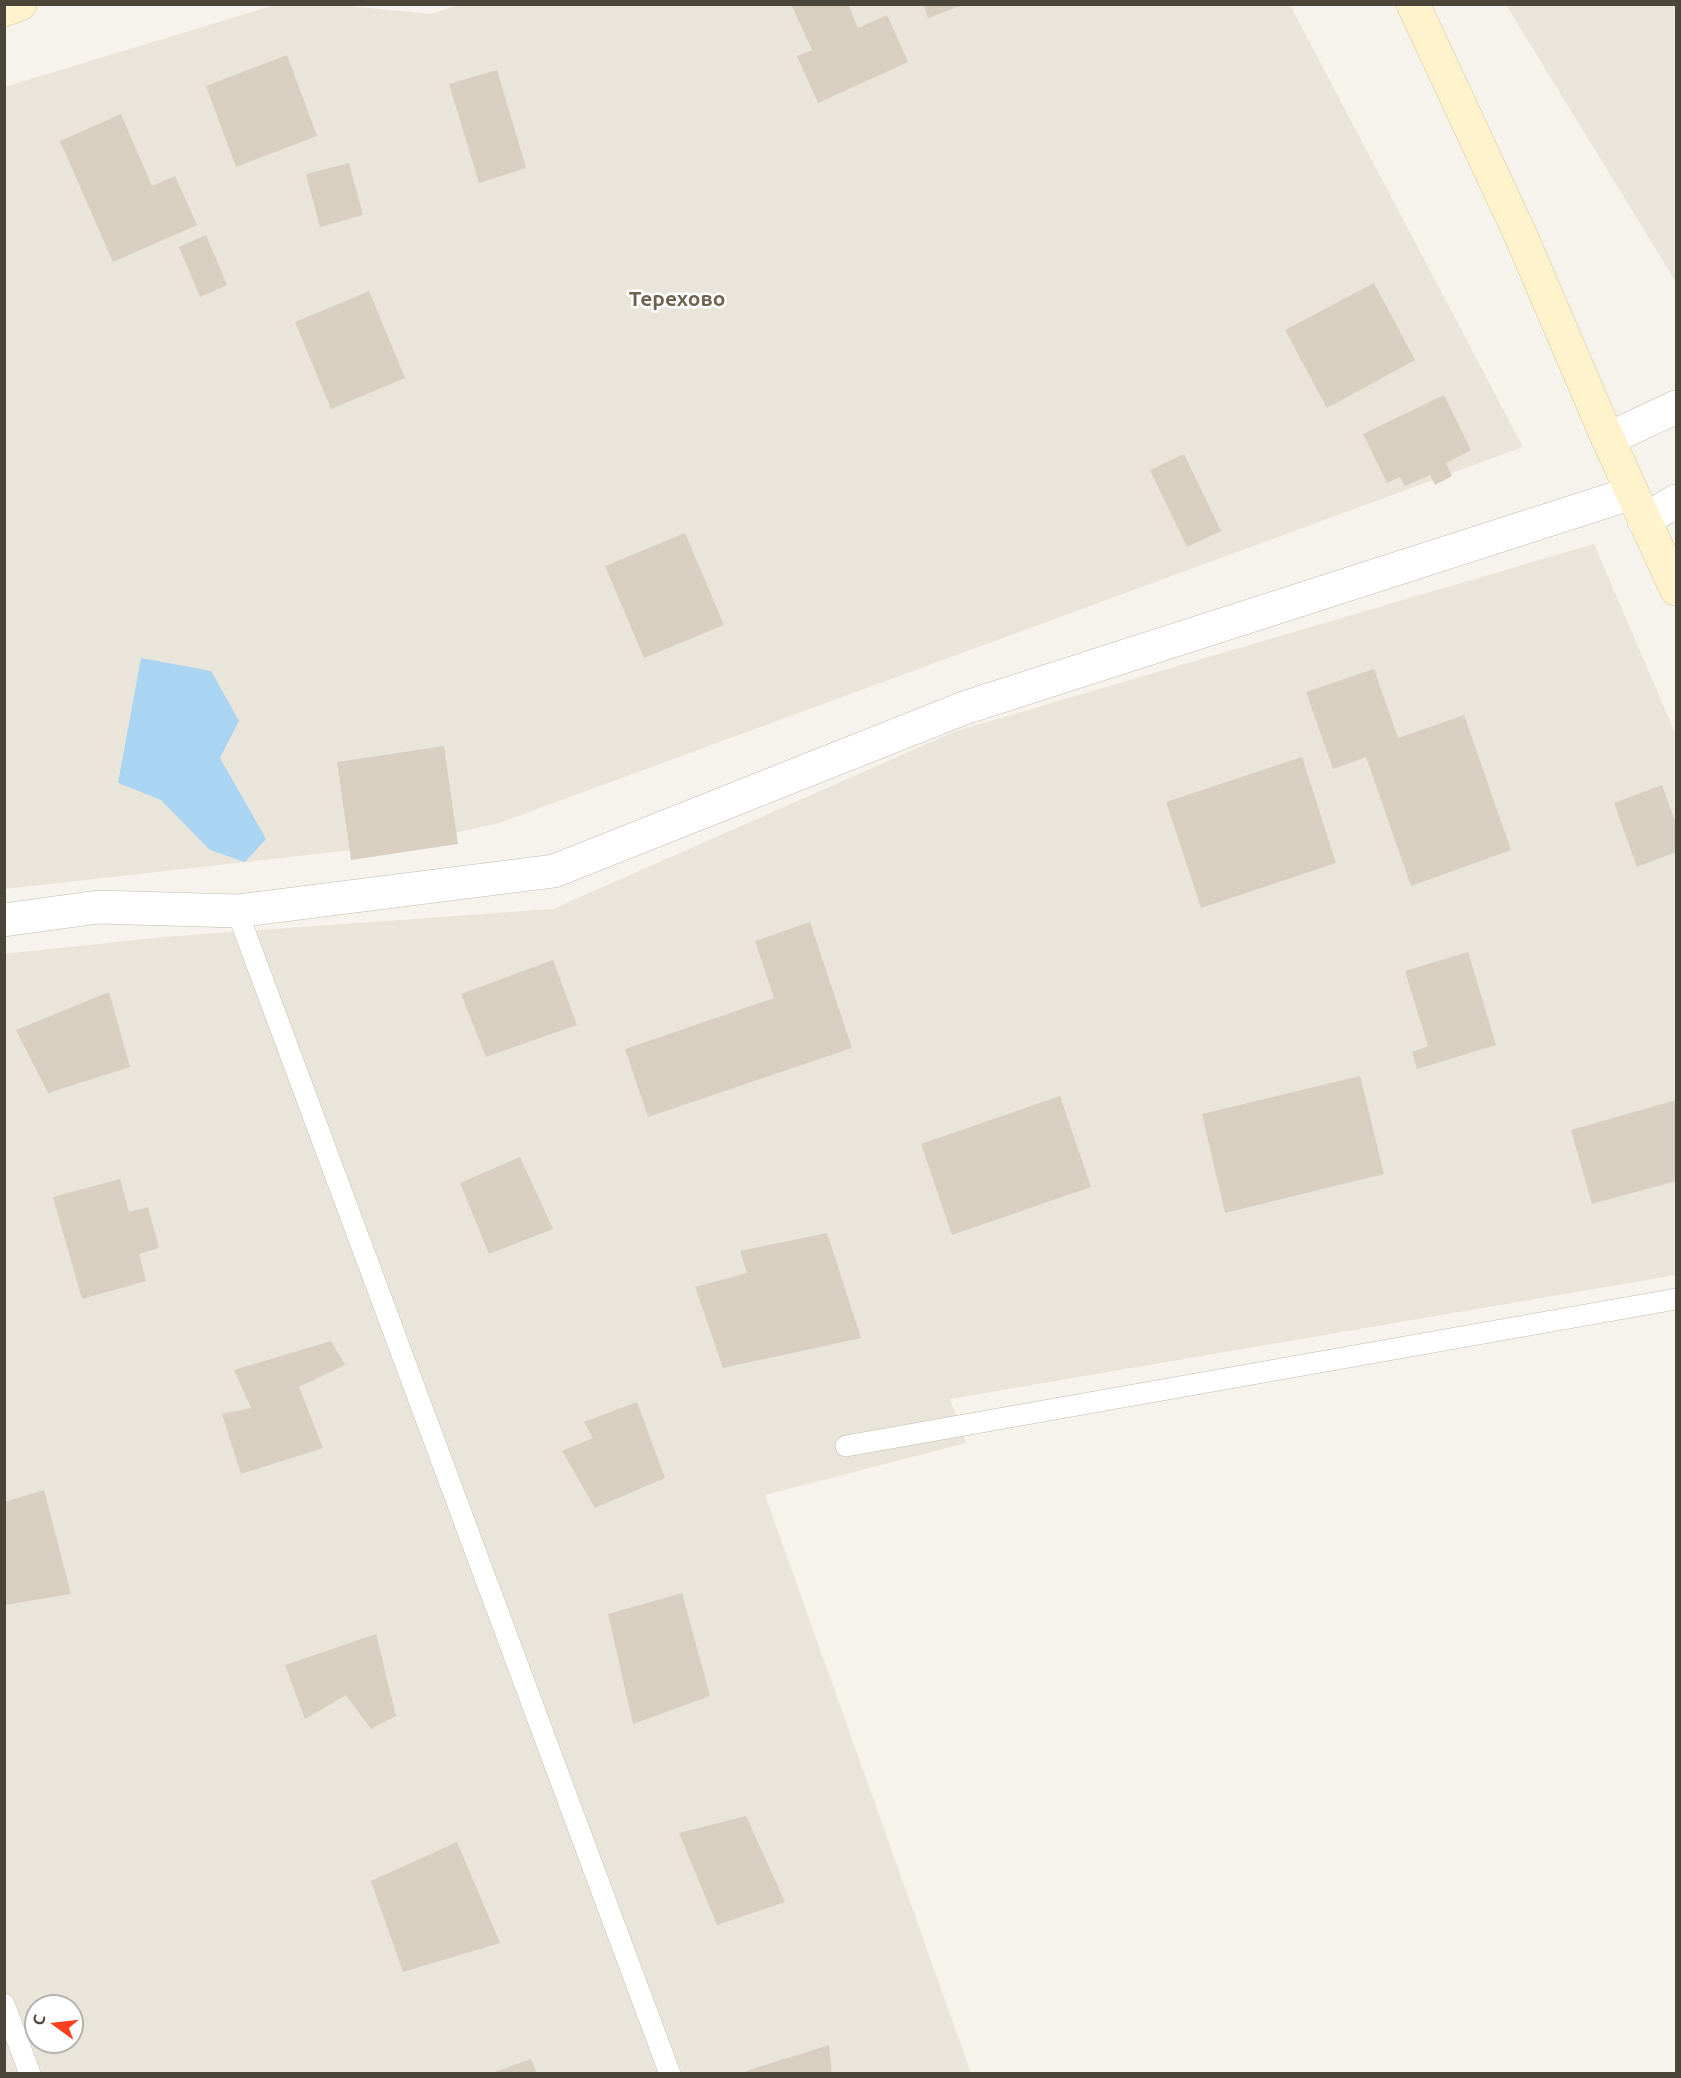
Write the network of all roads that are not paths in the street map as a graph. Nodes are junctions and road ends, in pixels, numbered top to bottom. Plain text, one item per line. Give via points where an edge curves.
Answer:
1 (20, 4) edge
2 (1413, 4) edge
3 (4, 10) edge
4 (1677, 407) edge
5 (1608, 439) junction
6 (1677, 501) edge
7 (1638, 507) junction
8 (1677, 589) edge
9 (237, 911) junction
10 (4, 920) edge
11 (1677, 1299) edge
12 (846, 1446) dead end
13 (4, 2004) edge
14 (30, 2073) edge
15 (670, 2073) edge

1 - 3 main road
2 - 5 main road via 1521,236
4 - 5 street
5 - 7 main road
6 - 7 street
7 - 8 main road
7 - 9 street via 964,708 554,871
9 - 10 street via 98,907
9 - 15 lane
11 - 12 lane
13 - 14 lane

